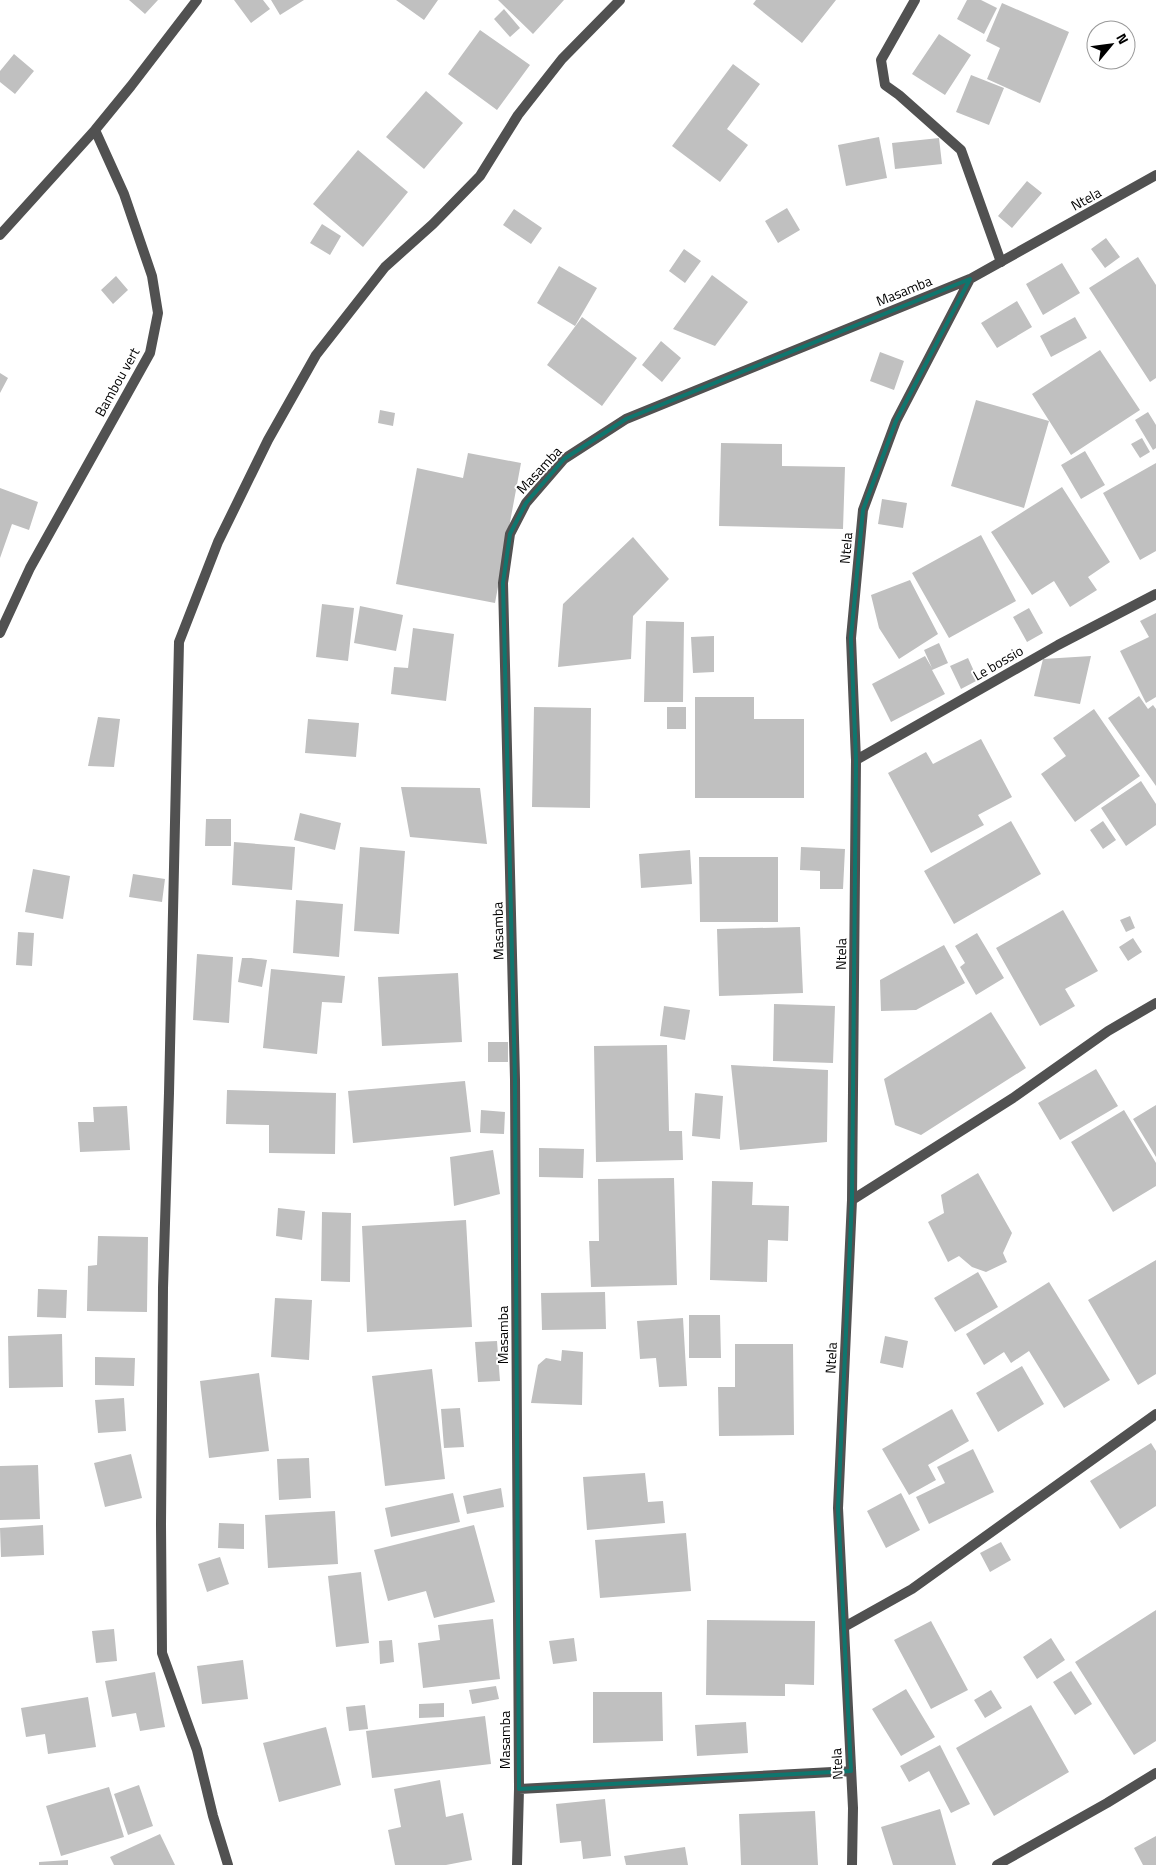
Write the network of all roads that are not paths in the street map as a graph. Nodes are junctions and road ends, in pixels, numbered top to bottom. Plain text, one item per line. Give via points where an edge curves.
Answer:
1 (197, 0) edge
2 (620, 0) edge
3 (915, 0) edge
4 (95, 130) junction
5 (1156, 176) edge
6 (0, 235) edge
7 (1001, 262) junction
8 (970, 280) junction
9 (1156, 594) edge
10 (0, 633) edge
11 (856, 760) junction
12 (1156, 1003) edge
13 (852, 1200) junction
14 (1156, 1414) edge
15 (844, 1627) junction
16 (851, 1770) junction
17 (1156, 1773) edge
18 (519, 1789) junction
19 (228, 1865) edge
20 (518, 1865) edge
21 (852, 1865) edge
22 (997, 1865) edge

1 - 4 street
2 - 19 street via 562,59 518,115 480,176 385,267 316,355 268,440 218,542 179,642 163,1288 162,1653 197,1750
3 - 7 street via 881,60 885,85 961,150
4 - 6 street
4 - 10 street, Bambou vert via 124,194 149,266 158,313 150,353 30,568
5 - 7 street, Ntela
7 - 8 street, Ntela
8 - 11 street, Ntela via 896,421 863,510 851,638
8 - 18 street, Masamba via 626,419 564,459 526,503 510,534 503,583 515,1079
9 - 11 street, Le bossio via 1058,645
11 - 13 street, Ntela
12 - 13 street via 1108,1031 1013,1098
13 - 15 street, Ntela via 838,1508
14 - 15 street via 912,1589
15 - 16 street, Ntela
16 - 18 street
16 - 21 street, Ntela
17 - 22 street
18 - 20 street, Masamba

